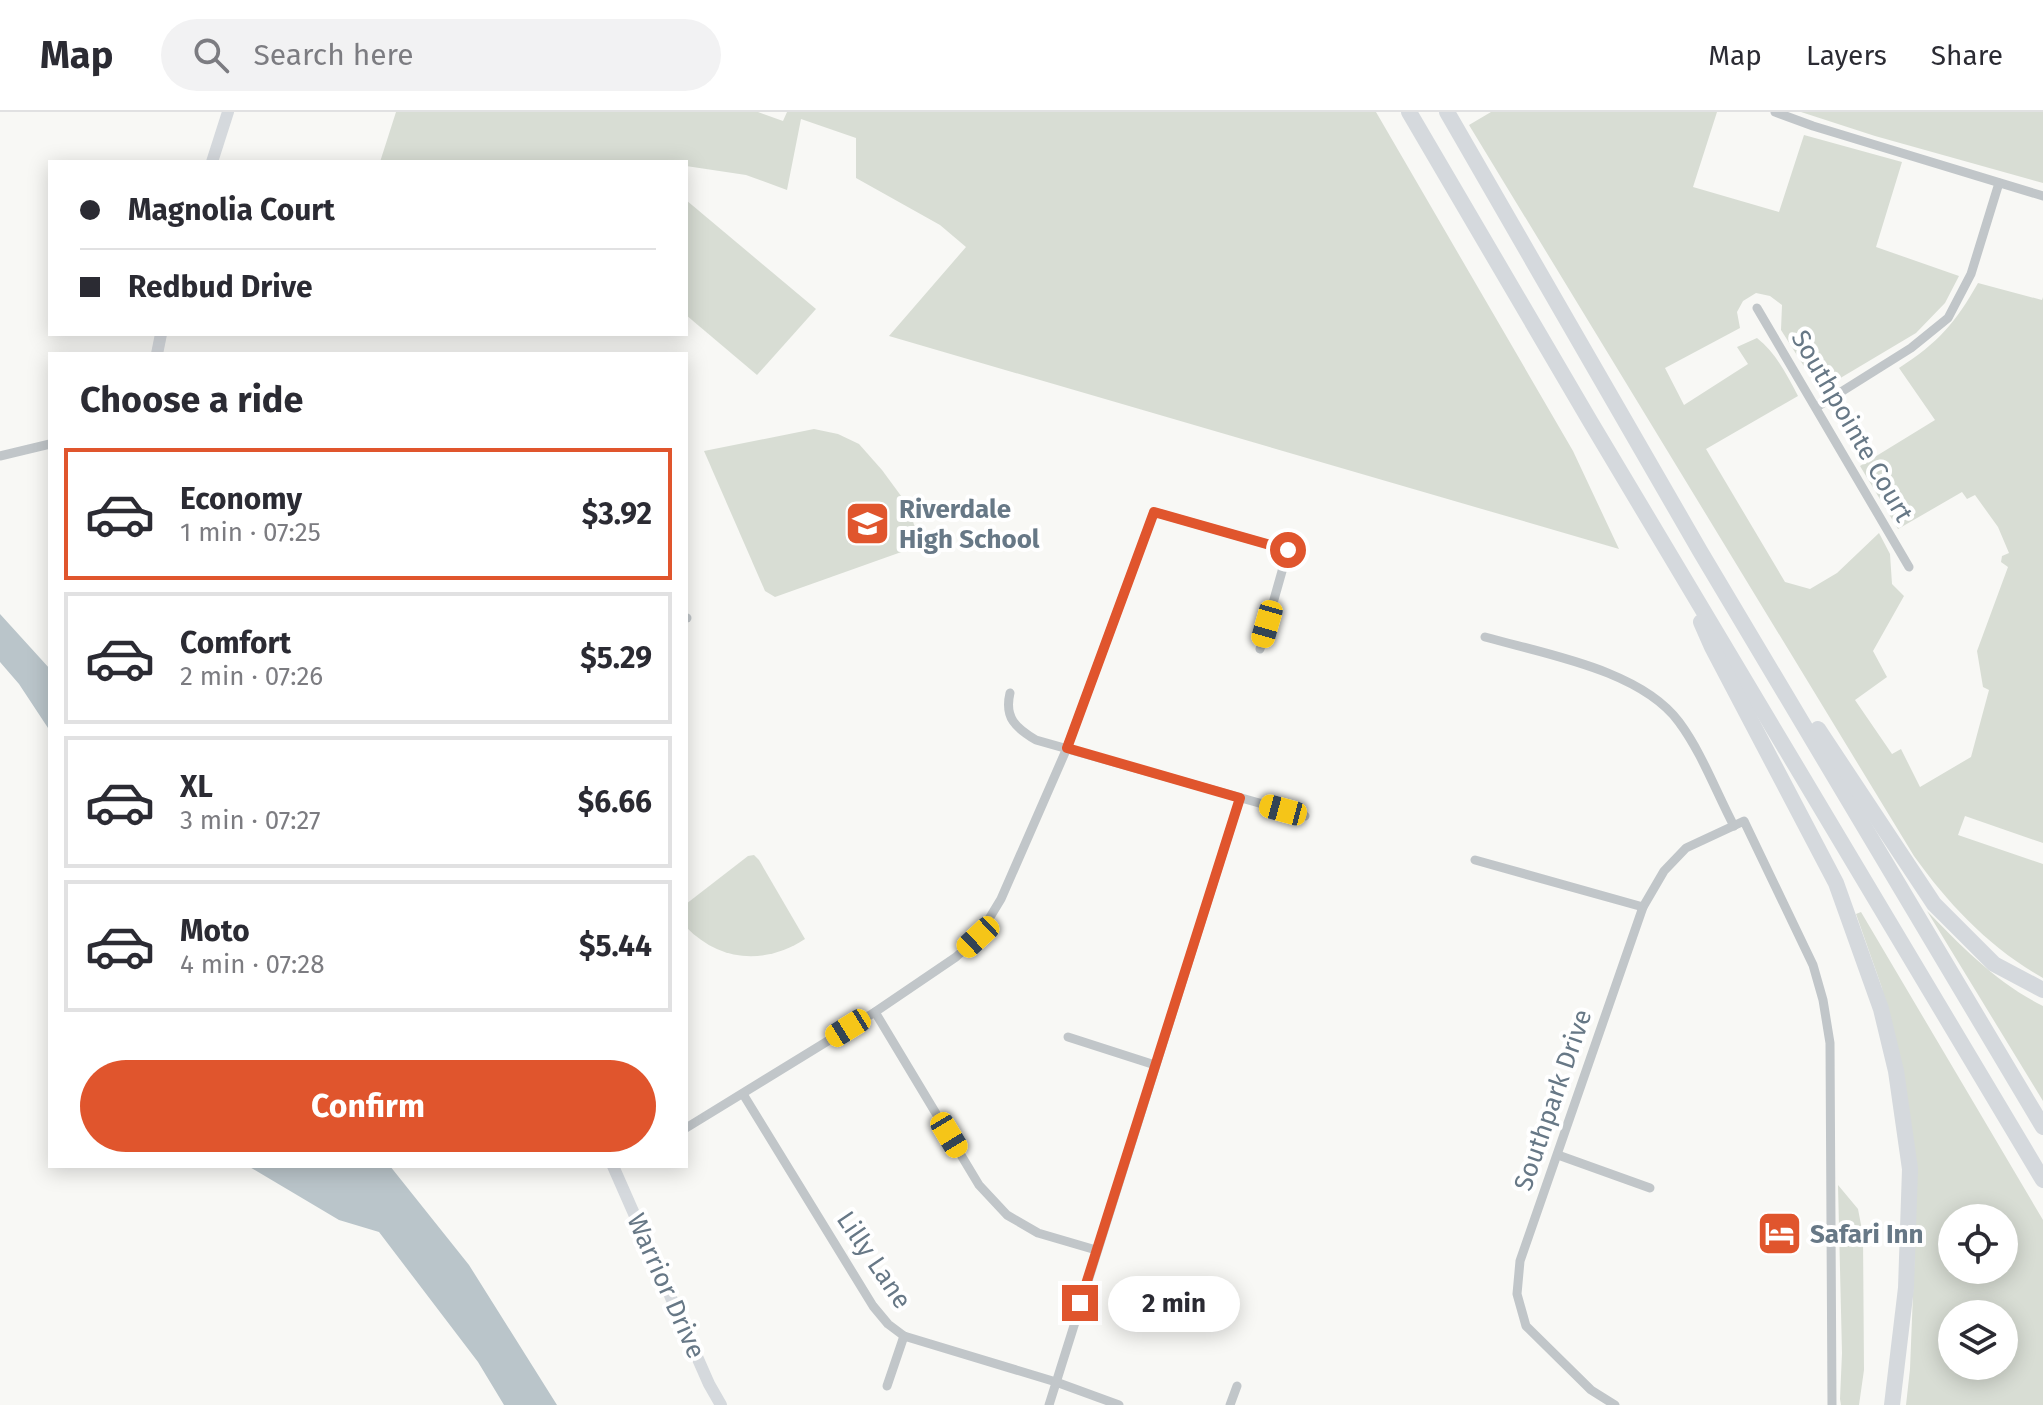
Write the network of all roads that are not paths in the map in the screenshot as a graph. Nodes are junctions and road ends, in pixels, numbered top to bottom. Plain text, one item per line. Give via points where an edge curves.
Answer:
1 (228, 112) edge
2 (1409, 112) edge
3 (1447, 112) edge
4 (1775, 112) edge
5 (213, 160) edge
6 (1999, 183) junction
7 (2043, 196) edge
8 (1757, 308) dead end
9 (1817, 407) junction
10 (48, 444) edge
11 (0, 456) edge
12 (1700, 551) junction
13 (1909, 567) dead end
14 (1679, 569) junction
15 (1485, 637) dead end
16 (1260, 649) dead end
17 (1010, 693) dead end
18 (1067, 748) junction
19 (1240, 798) junction
20 (1305, 816) dead end
21 (1734, 826) junction
22 (1475, 860) dead end
23 (1643, 907) junction
24 (2043, 990) edge
25 (875, 1012) junction
26 (1068, 1037) dead end
27 (1155, 1065) junction
28 (743, 1094) junction
29 (688, 1127) edge
30 (2043, 1127) edge
31 (1558, 1155) junction
32 (617, 1168) edge
33 (2043, 1180) edge
34 (1650, 1188) dead end
35 (1096, 1250) junction
36 (904, 1336) junction
37 (1056, 1382) junction
38 (887, 1386) dead end
39 (1237, 1386) dead end
40 (721, 1405) edge
41 (1049, 1405) edge
42 (1119, 1405) edge
43 (1230, 1405) edge
44 (1615, 1405) edge
45 (1832, 1405) edge
46 (1892, 1405) edge

1 - 5 street
2 - 14 highway
3 - 12 highway
4 - 6 street
6 - 7 street
6 - 9 street via 1971,274 1948,318 1911,348
8 - 9 street, Southpointe Court
9 - 13 street, Southpointe Court
10 - 11 street
12 - 24 highway via 1934,904 1994,964
12 - 30 highway
14 - 33 highway
14 - 46 highway via 1712,647 1836,883 1881,1009 1910,1169 1906,1288
15 - 21 street via 1635,683 1679,722
16 - 18 street via 1288,550 1154,512
17 - 18 street via 1008,710 1019,730
18 - 19 street
18 - 25 street via 1001,899 978,937
19 - 20 street
19 - 27 street
21 - 23 street, Southpark Drive via 1686,848 1664,871
21 - 45 street, Southpark Drive via 1744,821 1813,965 1830,1043
22 - 23 street
23 - 31 street, Southpark Drive
25 - 28 street
25 - 35 street via 979,1185 1007,1215 1038,1233
26 - 27 street
27 - 35 street
28 - 29 street
28 - 36 street, Lilly Lane via 873,1306
31 - 34 street
31 - 44 street, Southpark Drive via 1520,1261 1517,1294 1526,1326 1591,1390
32 - 40 street, Warrior Drive
35 - 37 street
36 - 37 street, Lilly Lane
36 - 38 street
37 - 41 street
37 - 42 street, Lilly Lane
39 - 43 street

